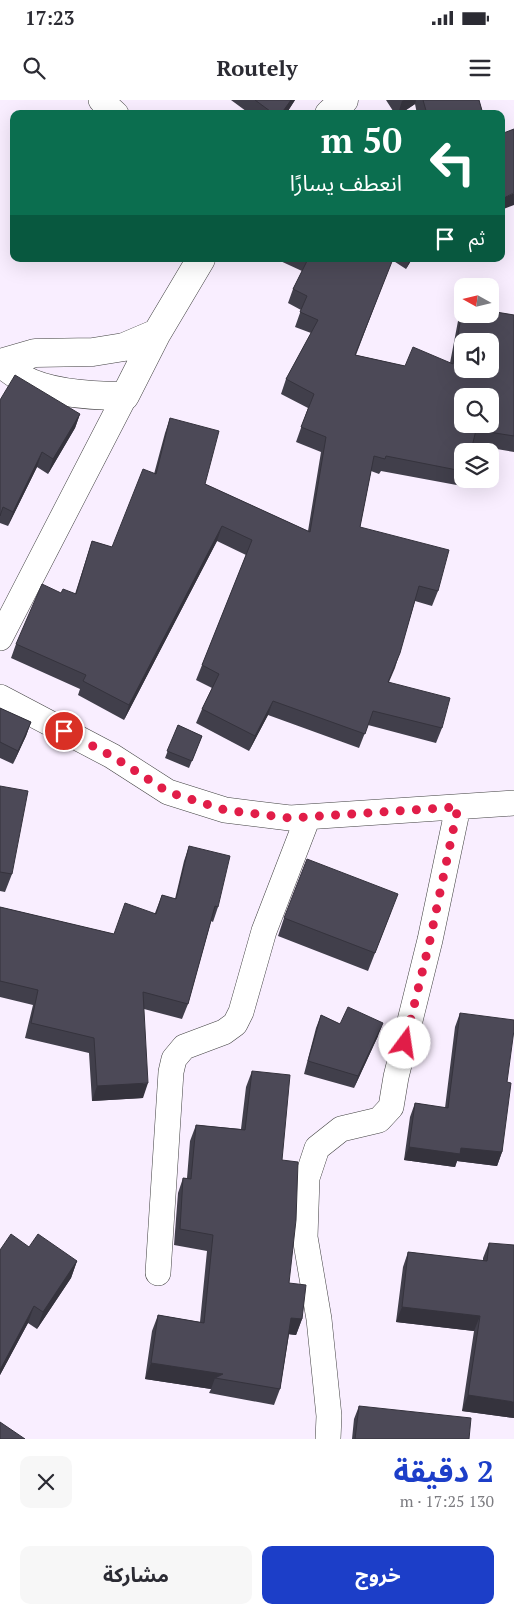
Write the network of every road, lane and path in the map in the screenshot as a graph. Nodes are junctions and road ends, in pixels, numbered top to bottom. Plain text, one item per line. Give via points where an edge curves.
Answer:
1 (101, 100) edge
2 (344, 100) edge
3 (112, 110) edge
4 (333, 110) edge
5 (199, 262) edge
6 (157, 333) junction
7 (0, 363) edge
8 (125, 396) junction
9 (0, 638) edge
10 (0, 697) edge
11 (514, 803) edge
12 (458, 807) junction
13 (308, 817) junction
14 (158, 1273) dead end
15 (328, 1439) edge

1 - 3 street
2 - 4 street
5 - 6 street
6 - 7 street via 124,346 93,352 36,353
6 - 8 street
7 - 8 street via 24,380 54,390 94,396
8 - 9 street
10 - 13 street via 112,756 168,792 225,810 290,818
11 - 12 street
12 - 13 street
12 - 15 street via 391,1107 379,1120 341,1129 317,1148 307,1178 305,1237 319,1319 329,1416
13 - 14 street via 264,931 235,1024 224,1032 184,1047 174,1059

